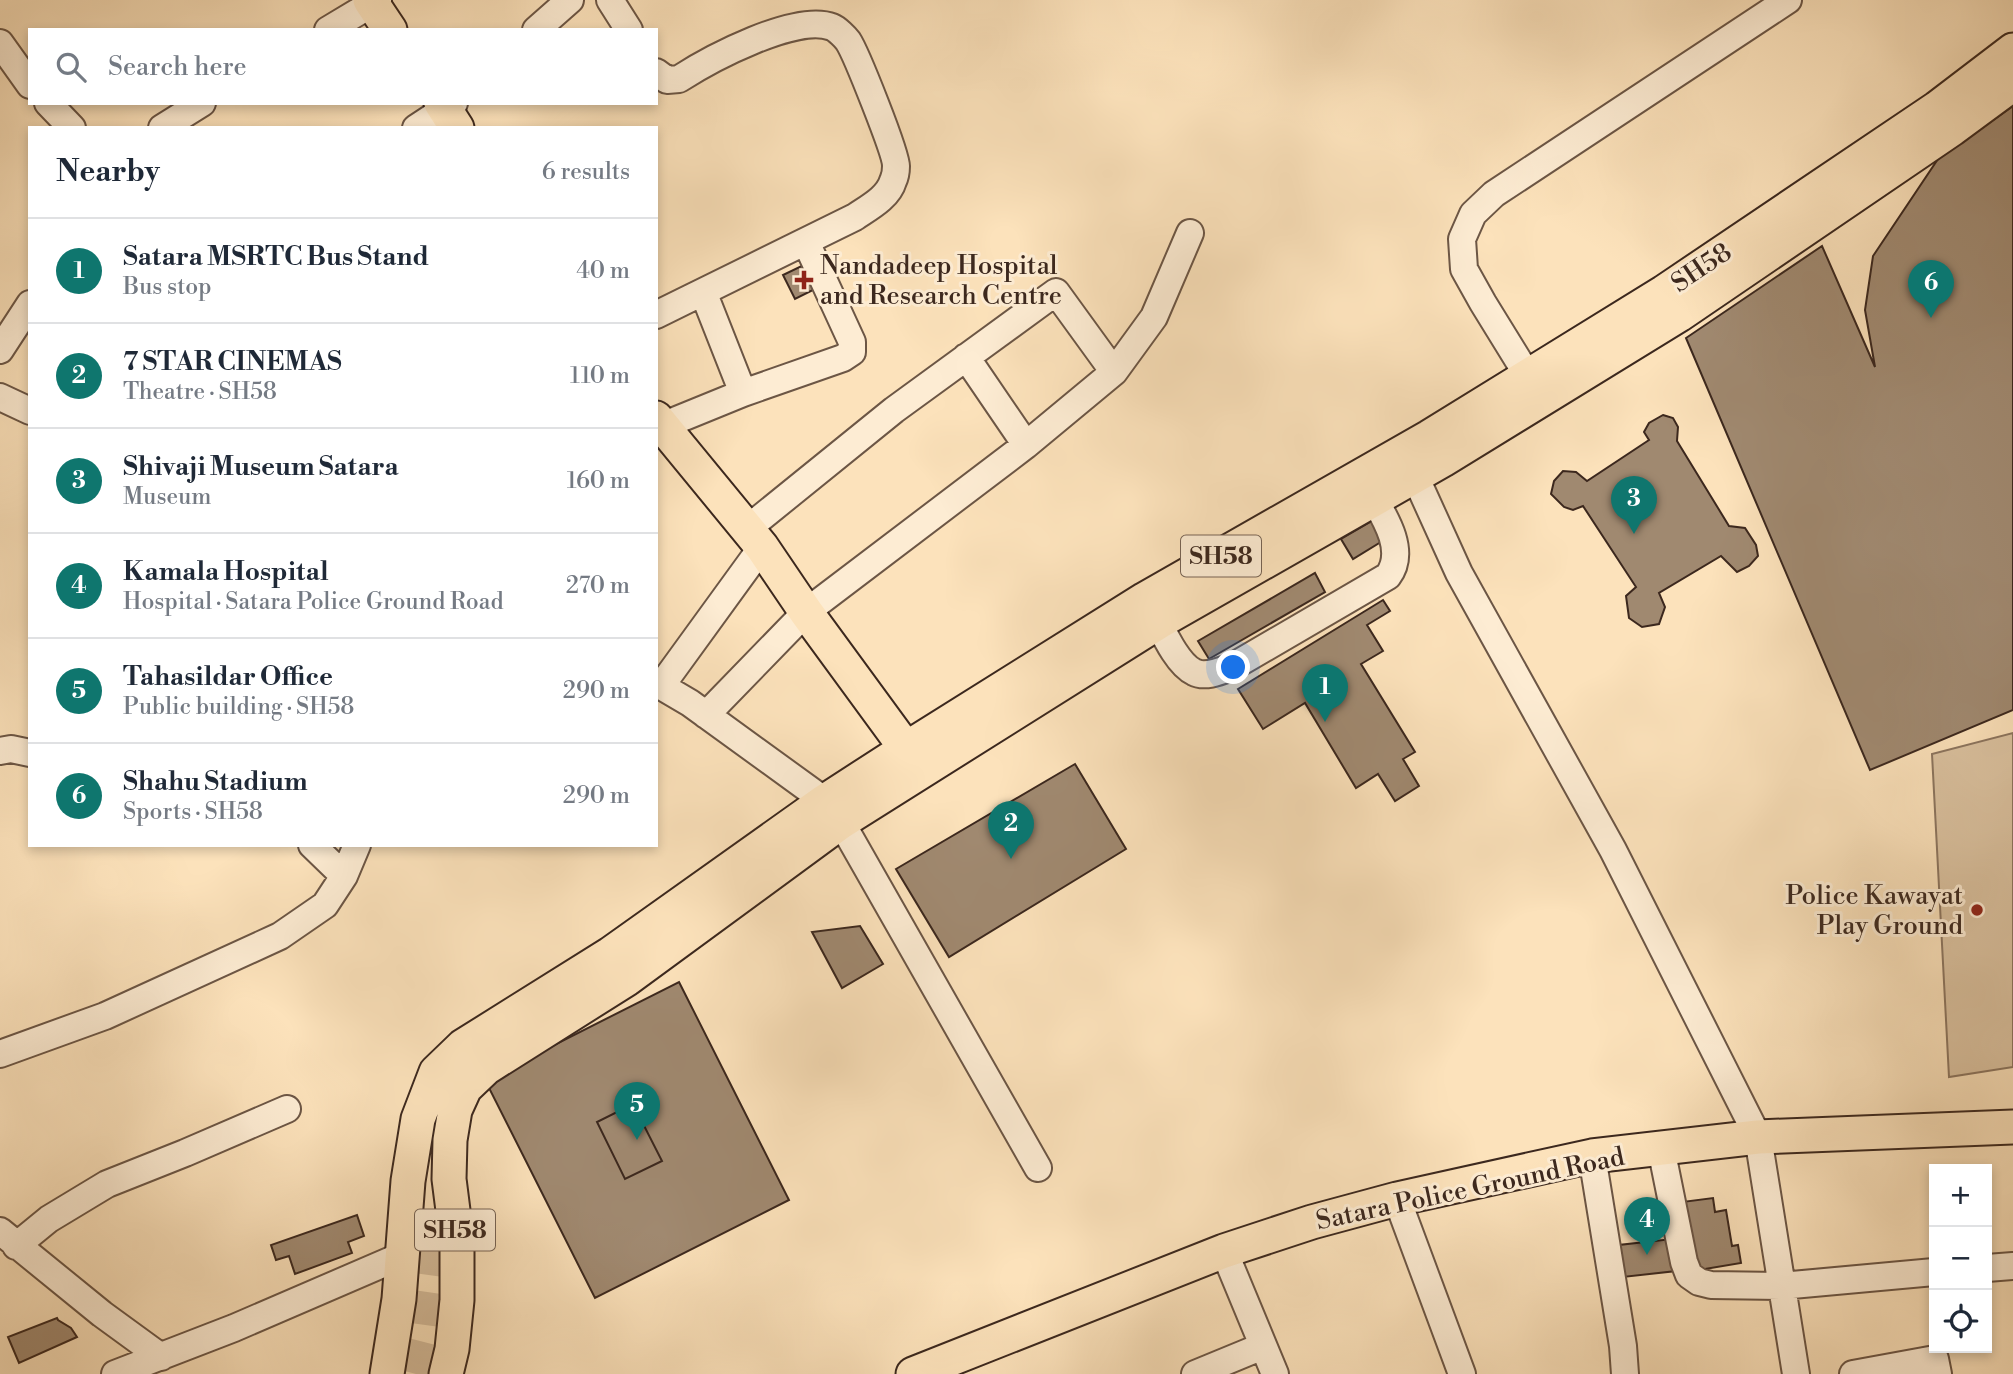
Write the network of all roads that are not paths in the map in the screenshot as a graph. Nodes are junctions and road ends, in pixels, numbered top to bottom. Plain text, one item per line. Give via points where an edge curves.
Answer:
1 (570, 0) edge
2 (610, 0) edge
3 (1788, 0) edge
4 (378, 8) edge
5 (333, 28) edge
6 (538, 28) edge
7 (628, 28) edge
8 (0, 43) edge
9 (2013, 50) edge
10 (658, 73) edge
11 (28, 82) edge
12 (2013, 84) edge
13 (50, 105) edge
14 (199, 105) edge
15 (449, 111) edge
16 (70, 126) edge
17 (165, 126) edge
18 (420, 126) edge
19 (1190, 233) dead end
20 (1773, 235) junction
21 (806, 242) junction
22 (704, 294) junction
23 (28, 307) edge
24 (658, 315) edge
25 (0, 350) edge
26 (966, 357) junction
27 (1114, 372) junction
28 (1528, 376) junction
29 (743, 393) junction
30 (0, 397) edge
31 (28, 410) edge
32 (659, 422) edge
33 (1026, 445) junction
34 (1415, 476) junction
35 (1367, 488) junction
36 (755, 538) junction
37 (1152, 611) junction
38 (806, 612) junction
39 (659, 685) edge
40 (706, 715) junction
41 (0, 751) edge
42 (28, 753) edge
43 (915, 760) junction
44 (833, 811) junction
45 (314, 847) edge
46 (357, 847) edge
47 (344, 876) junction
48 (549, 1010) junction
49 (0, 1054) edge
50 (287, 1109) dead end
51 (418, 1119) junction
52 (2013, 1127) edge
53 (1758, 1137) junction
54 (1661, 1148) junction
55 (1592, 1156) junction
56 (1038, 1168) dead end
57 (449, 1179) junction
58 (1397, 1199) junction
59 (8, 1239) edge
60 (1224, 1251) junction
61 (401, 1256) junction
62 (2013, 1266) edge
63 (1992, 1268) edge
64 (1929, 1272) edge
65 (1781, 1286) junction
66 (1263, 1346) junction
67 (161, 1357) junction
68 (115, 1374) edge
69 (387, 1374) edge
70 (446, 1374) edge
71 (913, 1374) edge
72 (1195, 1374) edge
73 (1275, 1374) edge
74 (1462, 1374) edge
75 (1625, 1374) edge
76 (1797, 1374) edge
77 (1853, 1374) edge
78 (1938, 1374) edge

1 - 6 street
2 - 7 street
3 - 28 street via 1494,194 1473,214 1462,239 1464,268
4 - 5 street
8 - 11 street
9 - 20 main road, SH58 / SH58
10 - 21 street via 667,80 678,79 753,40 814,24 834,28 849,42 892,147 896,165 893,184 855,217
12 - 20 main road, SH58 / SH58 via 1952,129
13 - 16 street
14 - 17 street
15 - 18 street
19 - 27 street via 1154,317
20 - 28 main road, SH58 / SH58 via 1664,292
20 - 34 main road, SH58 / SH58 via 1679,314
21 - 22 street
21 - 29 street via 852,342 852,352
22 - 24 street
22 - 29 street
23 - 25 street
26 - 27 street via 1056,292
26 - 33 street
26 - 36 street via 815,473
27 - 33 street
28 - 35 main road, SH58 / SH58
29 - 32 street
30 - 31 street
32 - 36 main road
33 - 38 street
34 - 35 main road, SH58 / SH58
34 - 53 street via 1459,573 1613,850
35 - 37 main road, SH58 / SH58
35 - 37 street via 1396,544 1394,568 1388,576 1232,667 1212,674 1194,672 1178,658
36 - 38 main road
36 - 39 street
37 - 43 main road, SH58 / SH58
38 - 40 street
38 - 43 main road
39 - 40 street
40 - 44 street
41 - 42 street
43 - 44 main road, SH58 / SH58
44 - 48 main road, SH58 / SH58 via 610,954
44 - 56 street
45 - 47 street
46 - 47 street
47 - 49 street via 325,905 280,936 106,1016
48 - 51 main road, SH58 / SH58 via 463,1046 436,1072
48 - 57 main road, SH58 / SH58 via 466,1088 455,1110
50 - 59 street via 107,1184
51 - 57 main road via 429,1224
51 - 61 main road, SH58 / SH58
52 - 53 main road, Satara Police Ground Road
53 - 54 main road, Satara Police Ground Road
53 - 65 street
54 - 55 main road, Satara Police Ground Road
54 - 65 street via 1689,1275 1711,1285
55 - 58 main road, Satara Police Ground Road
55 - 75 street
57 - 70 main road, SH58 / SH58 via 457,1242 457,1300
58 - 60 main road, Satara Police Ground Road
58 - 74 street
59 - 67 street
60 - 66 street
60 - 71 main road, Satara Police Ground Road
61 - 67 street
61 - 69 main road, SH58 / SH58
62 - 63 street
64 - 65 street
65 - 76 street
66 - 72 street
66 - 73 street
67 - 68 street
77 - 78 street via 1935,1359

